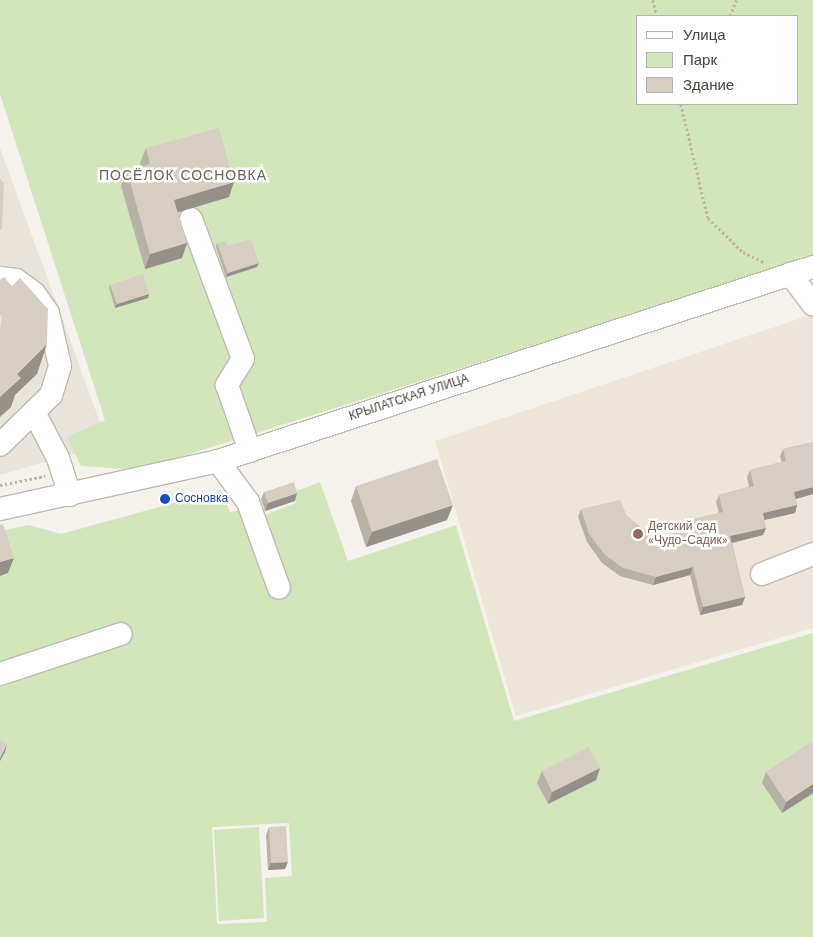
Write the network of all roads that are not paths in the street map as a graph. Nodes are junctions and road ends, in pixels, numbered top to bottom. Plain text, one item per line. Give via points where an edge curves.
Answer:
1 (192, 219) dead end
2 (813, 267) edge
3 (790, 274) junction
4 (0, 278) edge
5 (813, 304) edge
6 (35, 414) junction
7 (0, 445) edge
8 (250, 451) junction
9 (218, 461) junction
10 (70, 495) junction
11 (0, 509) edge
12 (813, 554) edge
13 (762, 574) dead end
14 (279, 588) dead end
15 (121, 634) dead end
16 (0, 674) edge

1 - 8 street via 243,359 227,385
2 - 3 street, КРЫЛАТСКАЯ УЛИЦА
3 - 5 street
3 - 8 street, КРЫЛАТСКАЯ УЛИЦА
4 - 6 street via 16,280 34,293 48,314 58,339 58,374 51,395
6 - 7 street
6 - 10 street via 58,458
8 - 9 street, КРЫЛАТСКАЯ УЛИЦА
9 - 10 street, КРЫЛАТСКАЯ УЛИЦА
9 - 14 street via 248,502
10 - 11 street, КРЫЛАТСКАЯ УЛИЦА
12 - 13 street
15 - 16 street

